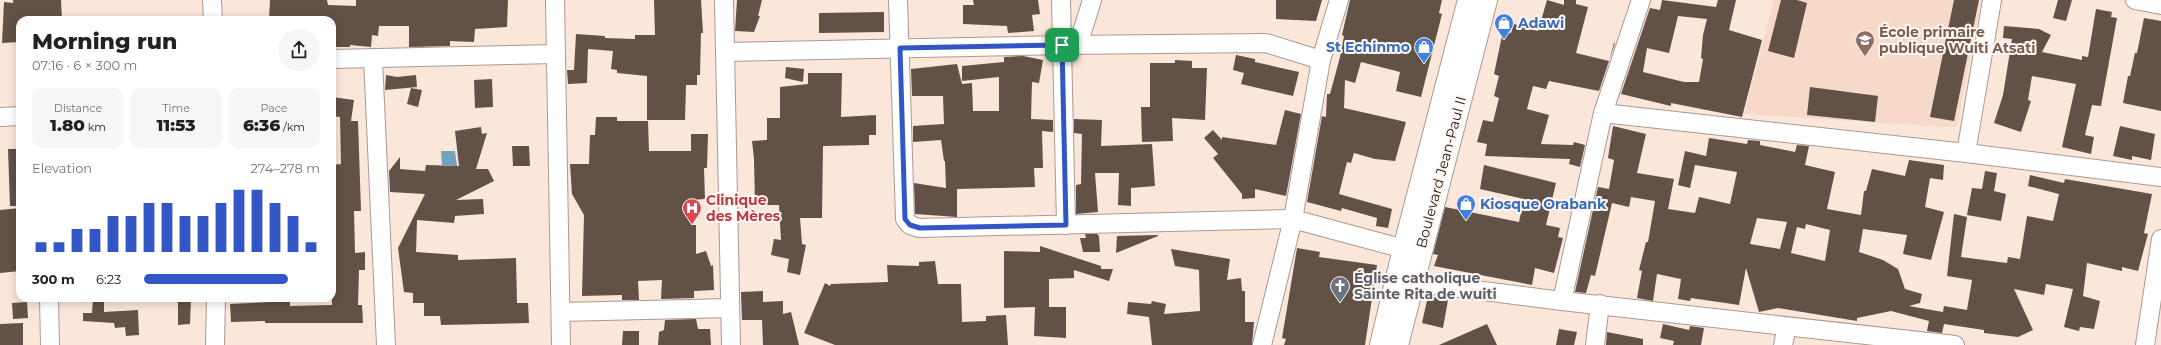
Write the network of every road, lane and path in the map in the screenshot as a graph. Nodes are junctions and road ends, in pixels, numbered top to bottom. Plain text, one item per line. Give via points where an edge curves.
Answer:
1 (212, 0) edge
2 (555, 0) edge
3 (724, 0) edge
4 (898, 0) edge
5 (1061, 0) edge
6 (1092, 0) edge
7 (1339, 0) edge
8 (1469, 0) edge
9 (1486, 0) edge
10 (1641, 0) edge
11 (1992, 0) edge
12 (2135, 0) edge
13 (2161, 5) edge
14 (213, 16) edge
15 (1070, 45) junction
16 (900, 48) junction
17 (726, 52) junction
18 (556, 54) junction
19 (336, 59) edge
20 (373, 59) junction
21 (1321, 60) junction
22 (1603, 113) junction
23 (16, 116) edge
24 (0, 117) edge
25 (1966, 153) junction
26 (2161, 177) edge
27 (1293, 219) junction
28 (1066, 225) junction
29 (2161, 239) edge
30 (1404, 249) junction
31 (1412, 282) junction
32 (1562, 301) junction
33 (49, 302) edge
34 (216, 302) edge
35 (1600, 304) junction
36 (730, 308) junction
37 (561, 312) junction
38 (1787, 327) junction
39 (50, 345) edge
40 (215, 345) edge
41 (386, 345) edge
42 (561, 345) edge
43 (731, 345) edge
44 (1262, 345) edge
45 (1381, 345) edge
46 (1397, 345) edge
47 (1595, 345) edge
48 (1783, 345) edge
49 (1955, 345) edge
50 (2145, 345) edge

1 - 14 street
2 - 18 street
3 - 17 street
4 - 16 street
5 - 15 street
6 - 15 street
7 - 21 street
8 - 30 main road, Boulevard Jean-Paul II
9 - 31 main road, Boulevard Jean-Paul II
10 - 22 street
11 - 25 street
12 - 13 street
15 - 16 street
15 - 21 street via 1266,43
15 - 28 street
16 - 17 street
16 - 28 street via 905,219 910,225 920,228
17 - 36 street
18 - 20 street
18 - 37 street
19 - 20 street
20 - 41 street
21 - 27 street
22 - 25 street
22 - 32 street
23 - 24 street
25 - 26 street
27 - 28 street
27 - 30 street
27 - 44 street
29 - 50 street
30 - 45 main road, Boulevard Jean-Paul II
31 - 32 street
31 - 46 main road, Boulevard Jean-Paul II
32 - 35 street
33 - 39 street
34 - 40 street
35 - 38 street
35 - 47 street
36 - 37 street
36 - 43 street
37 - 42 street
38 - 48 street
38 - 49 street

